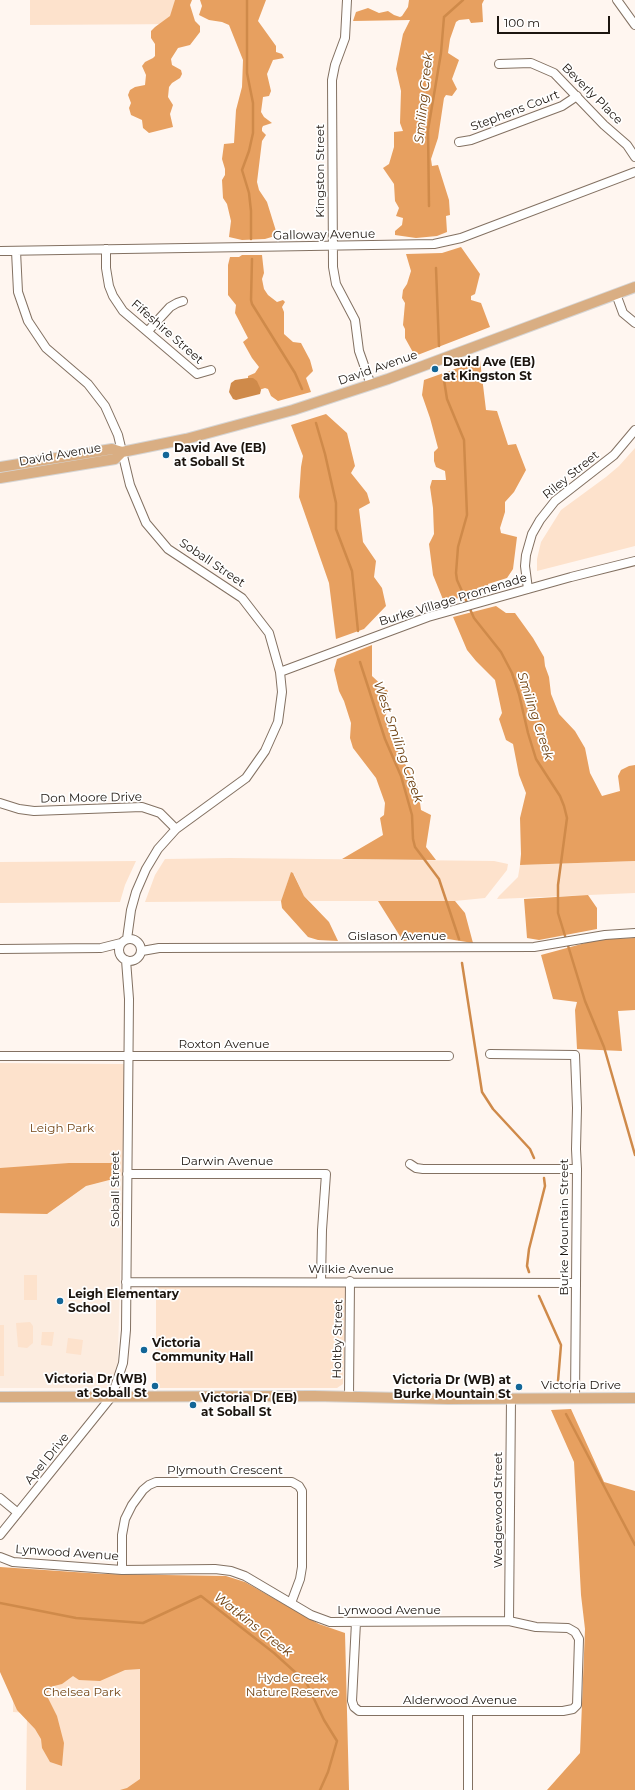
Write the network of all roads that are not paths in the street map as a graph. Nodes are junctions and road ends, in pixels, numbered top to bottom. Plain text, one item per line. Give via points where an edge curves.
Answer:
1 (347, 0) edge
2 (617, 0) edge
3 (635, 25) edge
4 (499, 64) dead end
5 (577, 96) junction
6 (459, 142) dead end
7 (635, 157) edge
8 (635, 172) edge
9 (332, 247) junction
10 (106, 249) junction
11 (0, 251) edge
12 (16, 251) junction
13 (635, 287) edge
14 (616, 294) junction
15 (183, 301) dead end
16 (635, 323) edge
17 (148, 331) junction
18 (211, 370) dead end
19 (371, 385) junction
20 (635, 430) edge
21 (122, 452) junction
22 (0, 467) edge
23 (0, 478) edge
24 (635, 561) edge
25 (528, 589) junction
26 (280, 672) junction
27 (0, 803) edge
28 (176, 829) junction
29 (635, 933) edge
30 (133, 944) junction
31 (101, 948) junction
32 (0, 949) edge
33 (120, 953) junction
34 (126, 960) junction
35 (135, 960) junction
36 (128, 980) junction
37 (490, 1054) dead end
38 (0, 1056) edge
39 (128, 1056) junction
40 (449, 1056) dead end
41 (410, 1164) dead end
42 (577, 1169) junction
43 (127, 1174) junction
44 (322, 1281) junction
45 (350, 1281) junction
46 (126, 1282) junction
47 (576, 1283) junction
48 (112, 1396) junction
49 (349, 1396) junction
50 (0, 1397) edge
51 (635, 1398) edge
52 (511, 1399) junction
53 (575, 1399) junction
54 (0, 1498) edge
55 (18, 1513) junction
56 (0, 1535) edge
57 (0, 1557) edge
58 (122, 1570) junction
59 (291, 1603) junction
60 (509, 1621) junction
61 (356, 1622) junction
62 (576, 1632) joint
63 (468, 1712) junction
64 (468, 1790) edge

1 - 9 street, Kingston Street via 345,38 332,80
2 - 3 street
4 - 5 street, Beverly Place via 526,63 542,66 561,78
5 - 6 street, Stephens Court via 562,106 471,140
5 - 7 street, Beverly Place via 627,145
8 - 9 street, Galloway Avenue via 451,241 428,245
9 - 10 street, Galloway Avenue
9 - 19 street, Kingston Street via 335,280 355,320 360,351
10 - 12 street, Galloway Avenue
10 - 17 street, Fifeshire Street via 107,280 113,296 123,311
11 - 12 street, Galloway Avenue
12 - 21 street, Soball Street via 18,292 30,326 46,348 88,384 100,398 114,423
13 - 14 main road, David Avenue
14 - 16 street via 623,312
14 - 19 main road, David Avenue
15 - 17 street via 170,307
17 - 18 street, Fifeshire Street via 198,374
19 - 21 main road, David Avenue via 272,416 186,439
20 - 25 street, Riley Street via 614,455 556,501 540,520 532,534 526,555
21 - 22 main road, David Avenue via 112,448
21 - 23 main road, David Avenue via 115,459
21 - 26 street, Soball Street via 130,485 146,523 168,549 242,598 269,633
24 - 25 street, Burke Village Promenade
25 - 26 street, Burke Village Promenade via 399,627
26 - 28 street, Soball Street via 282,692 278,722 265,751 246,778
27 - 28 street, Don Moore Drive via 34,811 142,807 160,814
28 - 30 street, Soball Street via 158,849 136,892 130,924
29 - 30 street, Gislason Avenue via 582,938 534,947 159,948
30 - 31 street, Gislason Avenue
30 - 33 street, Soball Street
30 - 35 street, Soball Street via 140,956
31 - 32 street, Gislason Avenue
31 - 33 street, Gislason Avenue
33 - 34 street
34 - 35 street
34 - 36 street, Soball Street
35 - 36 street, Soball Street
36 - 39 street, Soball Street
37 - 42 street, Burke Mountain Street via 575,1055
38 - 39 street, Roxton Avenue
39 - 40 street, Roxton Avenue
39 - 43 street, Soball Street
41 - 42 street via 423,1169
42 - 47 street, Burke Mountain Street
43 - 44 street, Darwin Avenue via 326,1174
43 - 46 street, Soball Street
44 - 45 street, Wilkie Avenue
44 - 46 street, Wilkie Avenue
45 - 47 street, Wilkie Avenue
45 - 49 street, Holtby Street
46 - 48 street, Soball Street via 124,1355
47 - 53 street, Burke Mountain Street
48 - 49 main road, Victoria Drive
48 - 50 main road, Victoria Drive
48 - 55 street, Apel Drive
49 - 52 main road, Victoria Drive
51 - 53 main road, Victoria Drive
52 - 53 main road, Victoria Drive
52 - 60 street, Wedgewood Street
54 - 55 street
55 - 56 street, Apel Drive
57 - 58 street, Lynwood Avenue via 14,1562
58 - 59 street, Lynwood Avenue via 231,1571 245,1576
58 - 59 street, Plymouth Crescent via 122,1535 125,1519 143,1490 150,1485 156,1482 292,1482 302,1491 302,1559 301,1573
59 - 61 street, Lynwood Avenue via 325,1620
60 - 61 street, Lynwood Avenue
60 - 62 street, Lynwood Avenue via 568,1628
61 - 63 street, Alderwood Avenue via 352,1701 356,1709
62 - 63 street, Alderwood Avenue via 579,1639 578,1699 573,1709
63 - 64 street

